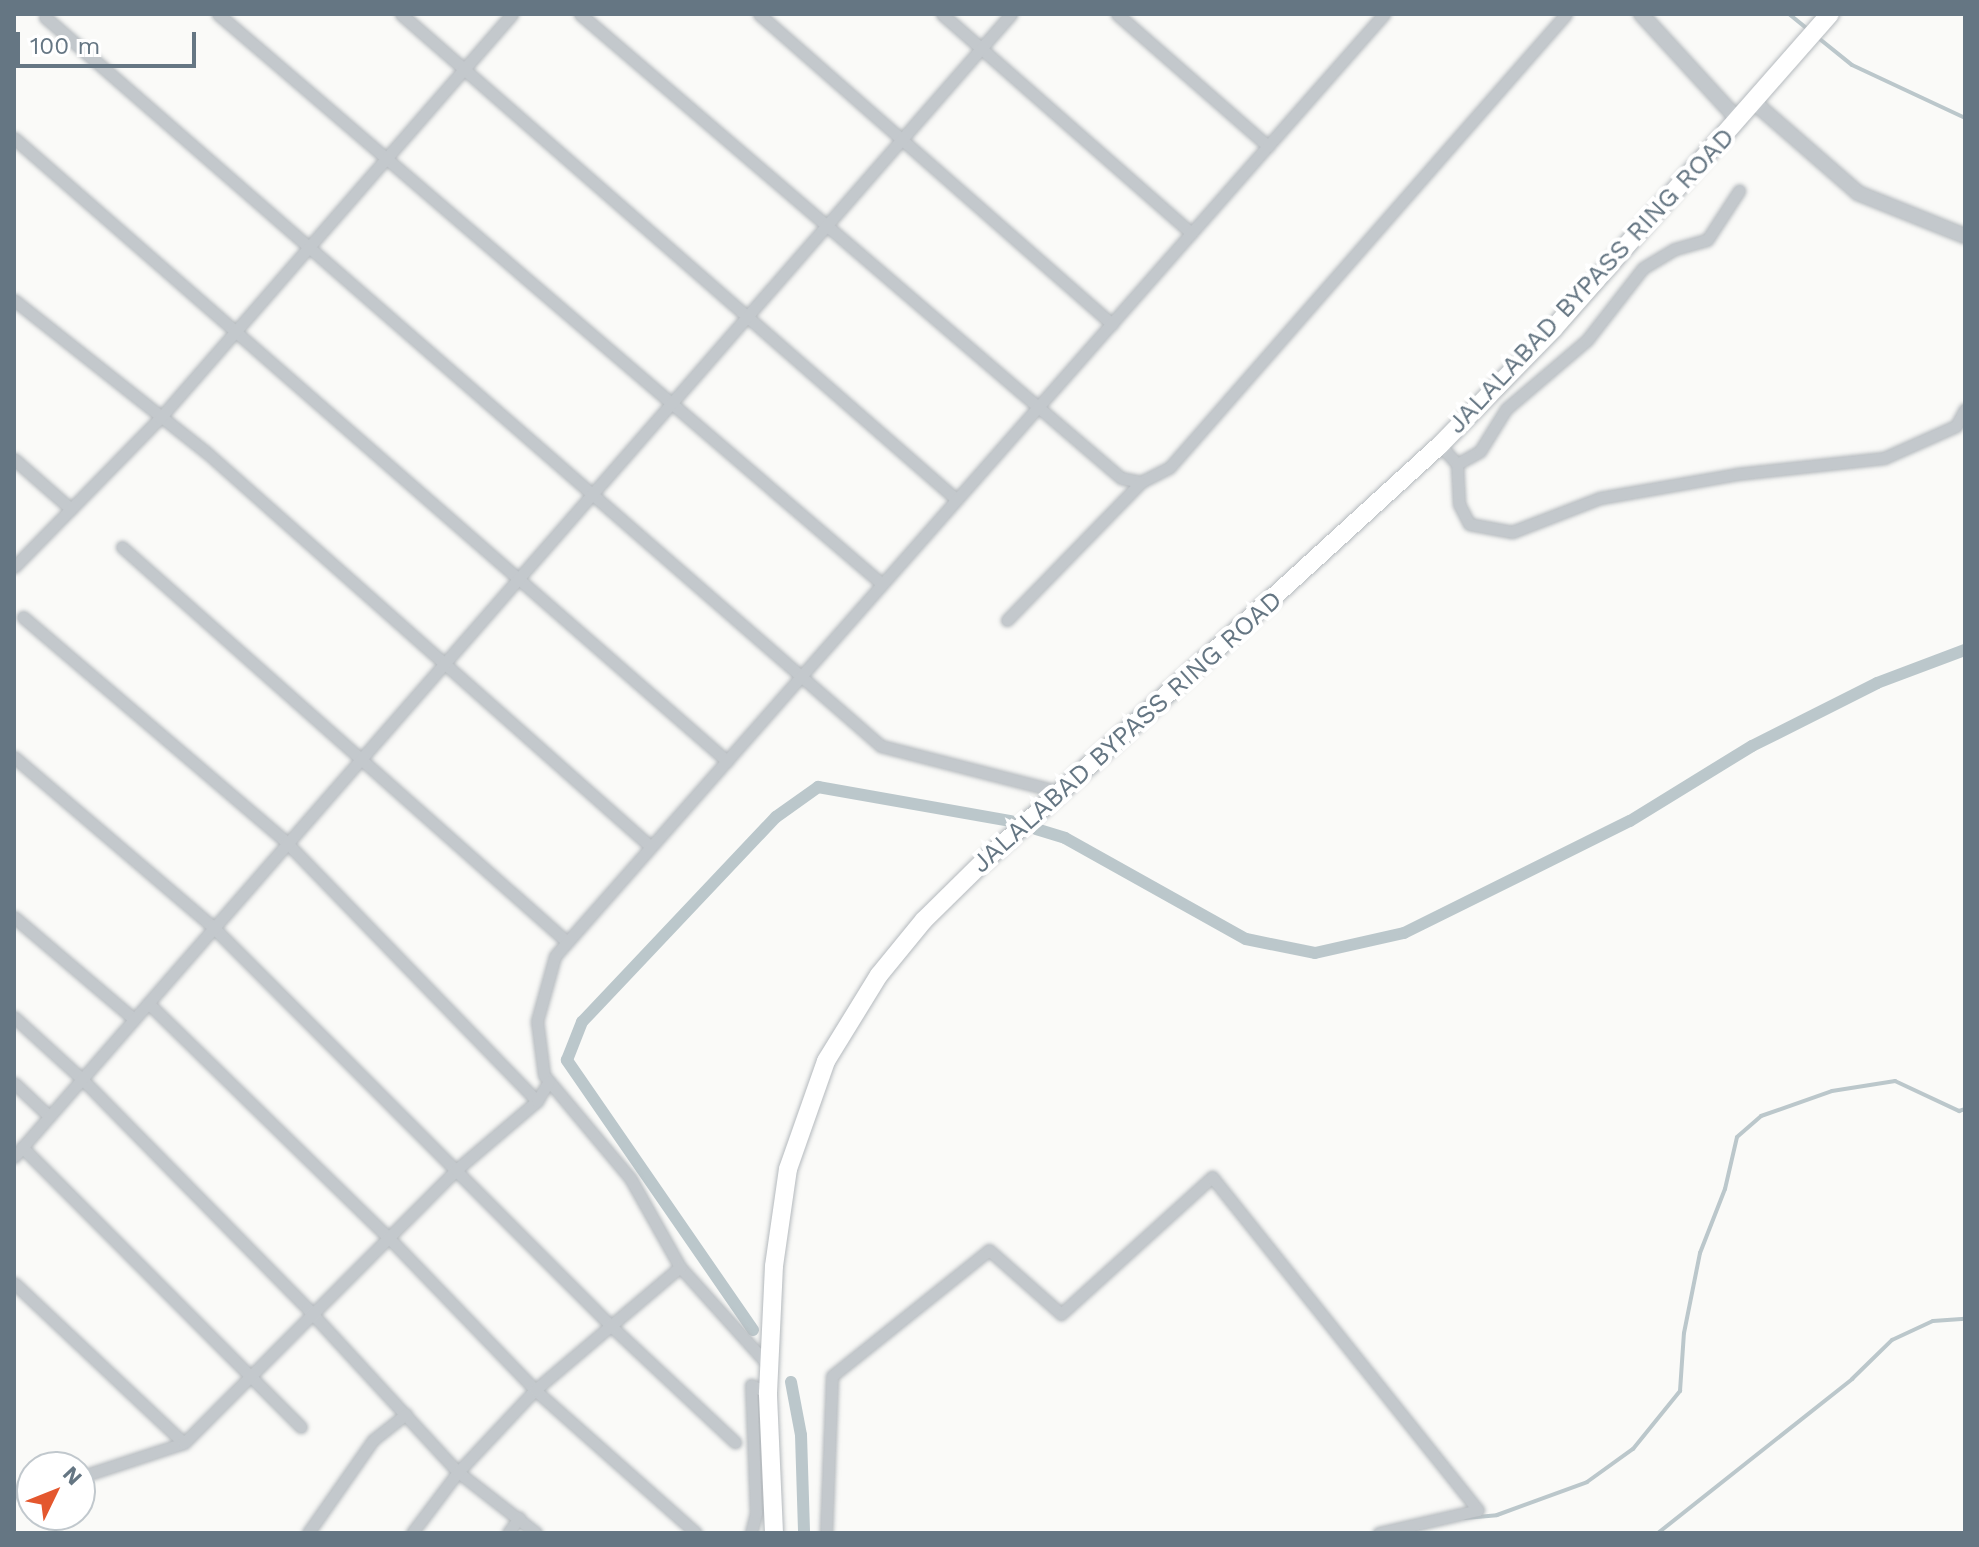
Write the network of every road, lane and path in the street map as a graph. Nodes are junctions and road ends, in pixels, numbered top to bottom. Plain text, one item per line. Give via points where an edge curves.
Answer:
1 (218, 14) edge
2 (401, 14) edge
3 (512, 14) edge
4 (580, 14) edge
5 (759, 14) edge
6 (942, 14) edge
7 (1011, 14) edge
8 (1117, 14) edge
9 (1384, 14) edge
10 (1566, 14) edge
11 (1641, 14) edge
12 (1830, 14) edge
13 (45, 17) dead end
14 (981, 49) junction
15 (464, 69) junction
16 (1756, 104) junction
17 (1739, 121) junction
18 (14, 138) edge
19 (902, 140) junction
20 (1268, 146) junction
21 (386, 158) junction
22 (1739, 191) dead end
23 (826, 226) junction
24 (1191, 233) junction
25 (1965, 236) edge
26 (309, 247) junction
27 (14, 300) edge
28 (745, 315) junction
29 (1112, 324) junction
30 (235, 332) junction
31 (671, 403) junction
32 (1038, 407) junction
33 (1965, 409) edge
34 (160, 418) junction
35 (1440, 445) junction
36 (14, 459) edge
37 (1457, 464) junction
38 (1141, 482) junction
39 (592, 494) junction
40 (957, 500) junction
41 (71, 509) junction
42 (122, 547) dead end
43 (14, 567) edge
44 (518, 579) junction
45 (882, 584) junction
46 (23, 617) dead end
47 (1007, 620) dead end
48 (444, 663) junction
49 (801, 677) junction
50 (14, 757) edge
51 (361, 759) junction
52 (727, 761) junction
53 (1060, 792) junction
54 (286, 842) junction
55 (651, 847) junction
56 (14, 917) edge
57 (211, 925) junction
58 (567, 942) junction
59 (148, 1003) junction
60 (14, 1017) edge
61 (134, 1019) junction
62 (82, 1079) junction
63 (549, 1081) junction
64 (14, 1083) edge
65 (537, 1101) junction
66 (49, 1116) junction
67 (18, 1152) edge
68 (456, 1170) junction
69 (388, 1237) junction
70 (680, 1267) junction
71 (14, 1283) edge
72 (311, 1312) junction
73 (611, 1326) junction
74 (771, 1368) junction
75 (249, 1376) junction
76 (535, 1390) junction
77 (768, 1393) junction
78 (406, 1414) junction
79 (301, 1427) dead end
80 (735, 1442) dead end
81 (184, 1443) junction
82 (96, 1472) edge
83 (458, 1472) junction
84 (519, 1518) junction
85 (308, 1533) edge
86 (412, 1533) edge
87 (508, 1533) edge
88 (536, 1533) edge
89 (696, 1533) edge
90 (751, 1533) edge
91 (774, 1533) edge
92 (826, 1533) edge
93 (1383, 1533) edge

1 - 21 street
2 - 15 street
3 - 15 street
4 - 23 street
5 - 19 street
6 - 14 street
7 - 14 street
8 - 20 street
9 - 20 street
10 - 38 street via 1169,468
11 - 17 street
12 - 16 highway, JALALABAD BYPASS RING ROAD
13 - 26 street
14 - 19 street
14 - 24 street
15 - 21 street
15 - 28 street
16 - 17 highway, JALALABAD BYPASS RING ROAD
16 - 25 street via 1858,193
17 - 35 highway, JALALABAD BYPASS RING ROAD via 1554,328
18 - 30 street
19 - 23 street
19 - 29 street
20 - 24 street
21 - 26 street
21 - 31 street
22 - 37 street via 1707,240 1675,249 1643,268 1587,340 1506,409 1480,451
23 - 28 street
23 - 32 street
24 - 29 street
26 - 30 street
26 - 39 street
27 - 34 street
28 - 31 street
28 - 40 street
29 - 32 street
30 - 34 street
30 - 44 street
31 - 39 street
31 - 45 street
32 - 38 street via 1121,478
32 - 40 street
33 - 37 street via 1956,426 1884,458 1737,474 1600,498 1512,532 1469,524 1459,504
34 - 41 street
34 - 48 street via 206,452
35 - 37 street
35 - 53 highway, JALALABAD BYPASS RING ROAD
36 - 41 street
38 - 47 street
39 - 44 street
39 - 49 street
40 - 45 street
41 - 43 street
42 - 51 street
44 - 48 street
44 - 52 street
45 - 49 street
46 - 54 street
48 - 51 street
48 - 55 street
49 - 52 street
49 - 53 street via 881,746
50 - 57 street
51 - 54 street
51 - 58 street
52 - 55 street
53 - 74 highway, JALALABAD BYPASS RING ROAD via 924,920 879,975 826,1061 788,1169 774,1266
54 - 57 street
54 - 65 street
55 - 58 street
56 - 61 street
57 - 59 street
57 - 68 street
58 - 63 street via 555,956 537,1021
59 - 61 street
59 - 69 street
60 - 62 street
61 - 62 street
62 - 66 street
62 - 72 street
63 - 65 street
63 - 70 street via 630,1178
64 - 66 street
65 - 68 street
66 - 67 street
67 - 75 street
68 - 69 street
68 - 73 street
69 - 72 street
69 - 76 street
70 - 73 street
70 - 74 street
71 - 81 street
72 - 75 street
72 - 78 street
73 - 76 street
73 - 80 street
74 - 77 highway, JALALABAD BYPASS RING ROAD
75 - 79 street
75 - 81 street
76 - 83 street
76 - 89 street
77 - 90 street via 751,1385 756,1513
77 - 91 highway, JALALABAD BYPASS RING ROAD
78 - 83 street
78 - 85 street via 373,1440
81 - 82 street
83 - 84 street
83 - 86 street
84 - 87 street
84 - 88 street
92 - 93 street via 832,1376 989,1250 1061,1314 1212,1177 1478,1510

